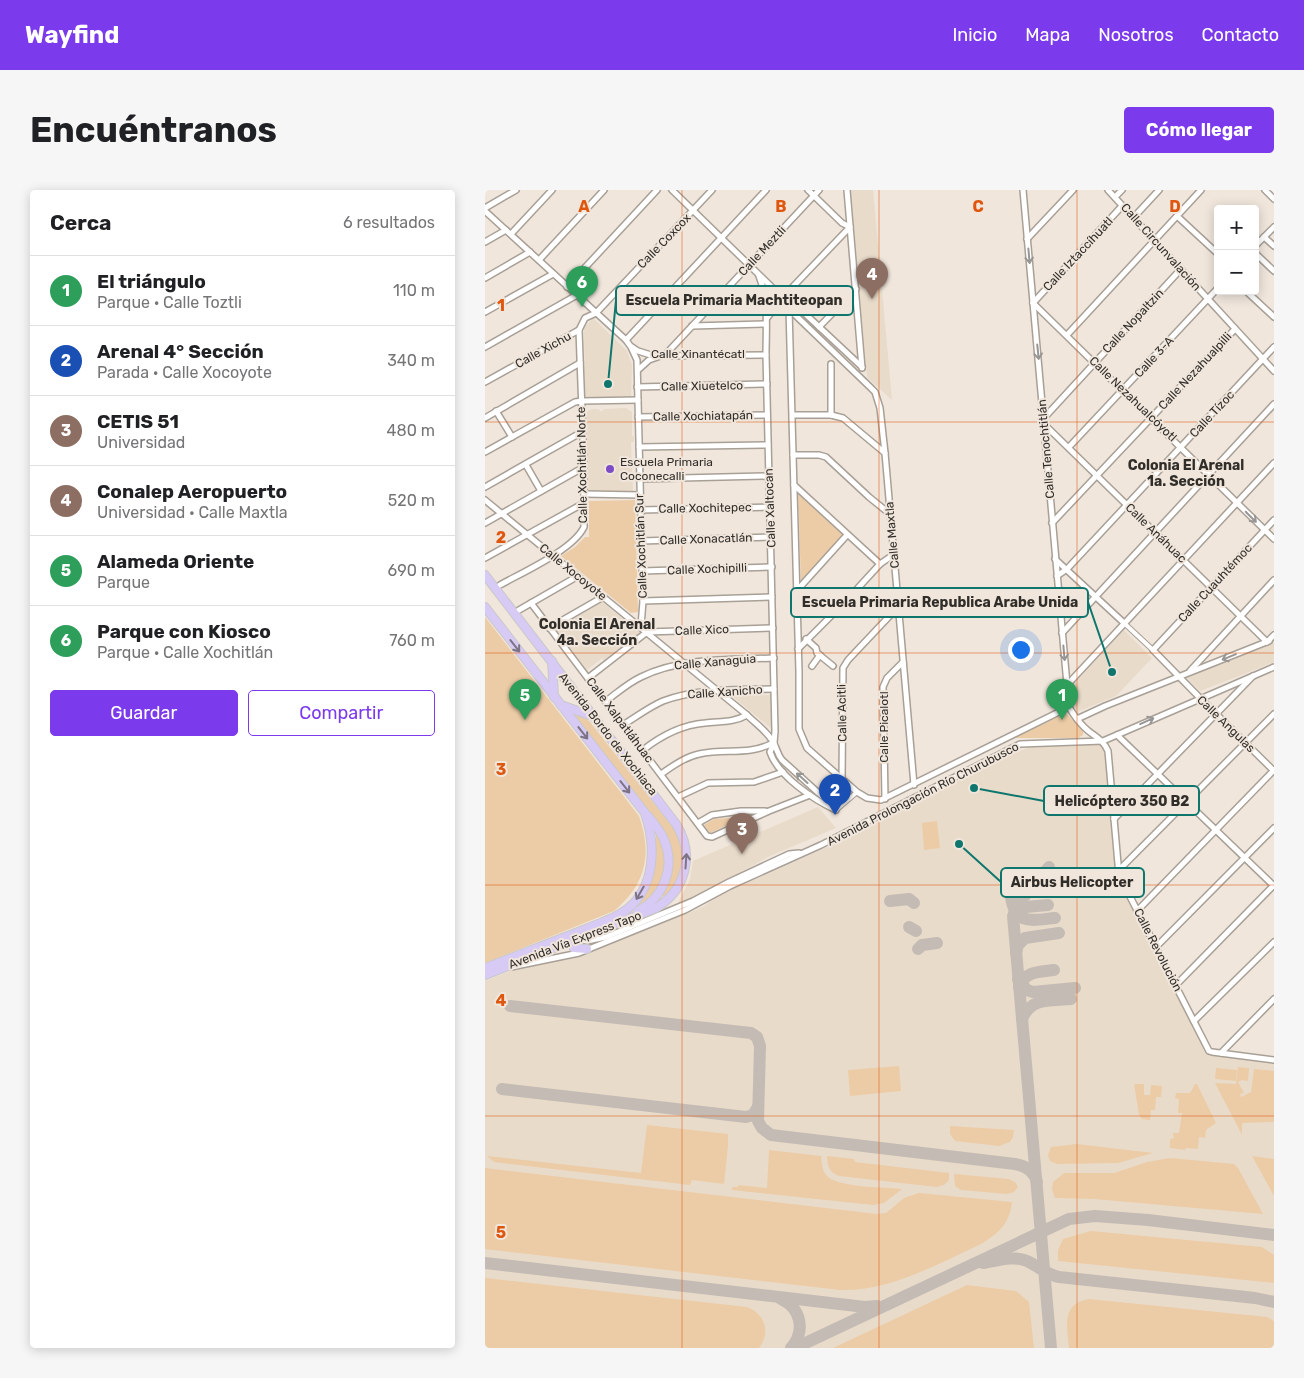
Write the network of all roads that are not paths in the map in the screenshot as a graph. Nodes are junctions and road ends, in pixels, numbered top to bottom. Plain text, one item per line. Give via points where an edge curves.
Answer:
1 (516, 190) edge
2 (552, 190) edge
3 (605, 190) edge
4 (657, 190) edge
5 (672, 190) edge
6 (712, 190) edge
7 (766, 190) edge
8 (808, 190) edge
9 (819, 190) edge
10 (847, 190) edge
11 (1023, 190) edge
12 (1073, 190) edge
13 (1108, 190) edge
14 (1122, 190) edge
15 (1159, 190) edge
16 (1201, 190) edge
17 (1265, 190) edge
18 (814, 196) junction
19 (1115, 197) junction
20 (1274, 199) edge
21 (1122, 206) junction
22 (485, 209) edge
23 (693, 211) junction
24 (1177, 216) junction
25 (1134, 217) junction
26 (849, 227) junction
27 (1274, 227) edge
28 (508, 232) junction
29 (1264, 237) junction
30 (722, 238) junction
31 (1027, 239) junction
32 (1154, 240) junction
33 (485, 242) edge
34 (1259, 242) edge
35 (1274, 246) edge
36 (1214, 250) edge
37 (530, 252) junction
38 (1259, 257) edge
39 (539, 260) junction
40 (750, 265) junction
41 (1181, 269) junction
42 (1274, 271) edge
43 (758, 273) junction
44 (553, 274) junction
45 (485, 278) edge
46 (567, 287) junction
47 (856, 289) junction
48 (1214, 292) edge
49 (577, 295) junction
50 (1250, 295) edge
51 (784, 296) junction
52 (1208, 299) junction
53 (1033, 303) junction
54 (789, 309) junction
55 (485, 312) edge
56 (596, 313) junction
57 (1274, 317) edge
58 (767, 321) junction
59 (692, 326) junction
60 (819, 327) junction
61 (1235, 328) junction
62 (579, 330) junction
63 (1067, 335) junction
64 (626, 340) junction
65 (485, 347) edge
66 (631, 347) junction
67 (1274, 347) edge
68 (666, 354) junction
69 (766, 355) junction
70 (1263, 359) junction
71 (1095, 362) junction
72 (580, 363) junction
73 (831, 364) dead end
74 (638, 370) junction
75 (1274, 371) edge
76 (485, 382) edge
77 (767, 384) junction
78 (637, 387) junction
79 (1123, 390) junction
80 (581, 400) junction
81 (637, 400) junction
82 (1274, 404) edge
83 (496, 411) junction
84 (767, 415) junction
85 (793, 415) junction
86 (831, 415) junction
87 (638, 417) junction
88 (485, 418) edge
89 (1044, 418) junction
90 (1151, 418) junction
91 (1044, 424) junction
92 (582, 432) junction
93 (512, 437) junction
94 (768, 445) junction
95 (639, 447) junction
96 (1181, 447) junction
97 (1069, 448) junction
98 (485, 452) edge
99 (885, 454) junction
100 (793, 455) junction
101 (1274, 463) edge
102 (526, 464) junction
103 (583, 467) junction
104 (1209, 474) junction
105 (769, 476) junction
106 (1097, 476) junction
107 (639, 478) junction
108 (794, 485) junction
109 (485, 487) edge
110 (541, 492) junction
111 (584, 494) junction
112 (639, 495) junction
113 (485, 500) edge
114 (1237, 502) junction
115 (584, 503) junction
116 (1127, 505) junction
117 (770, 507) junction
118 (640, 510) junction
119 (501, 514) junction
120 (890, 514) junction
121 (1274, 520) edge
122 (485, 523) edge
123 (1052, 523) junction
124 (1265, 530) junction
125 (1155, 532) junction
126 (526, 534) junction
127 (847, 535) junction
128 (771, 538) junction
129 (1274, 539) edge
130 (641, 541) junction
131 (553, 555) junction
132 (893, 555) junction
133 (485, 558) edge
134 (1055, 558) junction
135 (1183, 560) junction
136 (880, 564) junction
137 (772, 567) junction
138 (1067, 569) junction
139 (642, 571) junction
140 (485, 575) edge
141 (578, 576) junction
142 (1057, 576) junction
143 (1274, 580) edge
144 (500, 584) dead end
145 (1211, 587) junction
146 (797, 588) junction
147 (1095, 596) junction
148 (603, 597) junction
149 (772, 597) junction
150 (643, 601) junction
151 (531, 603) junction
152 (485, 607) edge
153 (898, 607) junction
154 (519, 610) dead end
155 (1240, 616) junction
156 (1124, 623) junction
157 (641, 626) junction
158 (549, 628) junction
159 (773, 628) junction
160 (647, 632) junction
161 (1062, 633) junction
162 (1274, 635) edge
163 (1274, 639) edge
164 (806, 640) junction
165 (1267, 642) junction
166 (1154, 648) junction
167 (797, 649) junction
168 (820, 655) junction
169 (774, 658) junction
170 (552, 662) junction
171 (903, 662) junction
172 (683, 663) junction
173 (812, 666) dead end
174 (833, 666) dead end
175 (1274, 667) edge
176 (1189, 673) junction
177 (1255, 675) junction
178 (1178, 677) junction
179 (588, 678) junction
180 (1067, 684) junction
181 (775, 689) junction
182 (717, 690) junction
183 (555, 696) junction
184 (1200, 698) junction
185 (606, 701) junction
186 (561, 704) junction
187 (1069, 707) junction
188 (1274, 714) edge
189 (747, 715) junction
190 (1217, 715) junction
191 (593, 716) junction
192 (1077, 719) junction
193 (623, 725) junction
194 (1117, 735) junction
195 (1103, 741) junction
196 (774, 743) junction
197 (1246, 743) junction
198 (643, 750) junction
199 (1274, 771) edge
200 (783, 772) junction
201 (661, 774) junction
202 (1158, 775) junction
203 (842, 780) junction
204 (914, 785) junction
205 (857, 792) junction
206 (809, 795) junction
207 (678, 797) junction
208 (885, 799) junction
209 (1187, 802) junction
210 (836, 810) junction
211 (769, 811) junction
212 (645, 812) junction
213 (1114, 819) junction
214 (698, 823) junction
215 (1274, 828) edge
216 (1216, 831) junction
217 (799, 854) junction
218 (1245, 858) junction
219 (1119, 870) junction
220 (1274, 886) edge
221 (657, 896) junction
222 (664, 902) junction
223 (1137, 911) junction
224 (617, 916) junction
225 (605, 934) junction
226 (578, 936) junction
227 (569, 939) junction
228 (1274, 942) edge
229 (1156, 947) junction
230 (587, 949) junction
231 (485, 968) edge
232 (503, 968) junction
233 (485, 975) edge
234 (1176, 984) junction
235 (1274, 1000) edge
236 (1194, 1021) junction
237 (1221, 1053) junction
238 (1273, 1058) edge

1 - 22 street
2 - 28 street
3 - 39 street
4 - 46 street
5 - 23 street
6 - 23 street, Calle Coxcox
7 - 30 street
8 - 18 street
9 - 18 street, Calle Meztli
10 - 26 street
11 - 31 street, Calle Tenochtitlán
12 - 31 street
13 - 19 street, Calle Circunvalación
14 - 19 street
15 - 25 street
16 - 24 street
17 - 20 street
18 - 26 street
18 - 40 street, Calle Meztli
19 - 21 street, Calle Circunvalación
21 - 25 street, Calle Circunvalación
21 - 53 street, Calle Iztaccíhuatl
22 - 28 street
23 - 30 street
23 - 56 street, Calle Coxcox
24 - 32 street
24 - 36 street
25 - 32 street, Calle Circunvalación
26 - 47 street
26 - 51 street
27 - 29 street
28 - 33 street
28 - 37 street
29 - 34 street
29 - 35 street
30 - 40 street
30 - 64 street
31 -> 53 street, Calle Tenochtitlán
32 - 41 street, Calle Circunvalación
32 - 63 street
37 - 39 street
37 - 45 street
38 - 42 street
39 - 44 street
40 - 43 street
40 - 59 street, Calle Meztli
41 - 52 street, Calle Circunvalación
41 - 71 street, Calle Nopaltzin
43 - 51 street
43 - 58 street, Calle Xaltocan via 765,296
44 - 46 street
44 - 55 street
46 - 49 street
47 - 60 street
47 - 60 street via 862,368
48 - 52 street, Calle 3-A
49 - 56 street
49 - 65 street
50 - 57 street
51 - 54 street
51 - 58 street
51 - 60 street
52 - 61 street, Calle Circunvalación
52 - 79 street, Calle 3-A
53 - 63 street, Calle Nezahualcóyotl
53 -> 89 street, Calle Tenochtitlán
54 - 85 street, Calle Xaltocan
54 - 99 street, Calle Maxtla via 875,392 879,401
56 - 62 street, Calle Xichu via 585,318
56 - 64 street
58 - 59 street
58 - 69 street, Calle Xaltocan
59 - 68 street, Calle Meztli
61 - 70 street, Calle Circunvalación
61 - 90 street, Calle Nezahualpilli
62 - 72 street, Calle Xochitlán Norte
62 - 76 street, Calle Xichu
63 - 71 street, Calle Nezahualcóyotl
64 - 66 street
66 - 68 street, Calle Xinantécatl via 654,356
66 - 74 street, Calle Xochitlán Sur
67 - 70 street, Calle Tízoc
68 - 69 street, Calle Xinantécatl
68 - 74 street, Calle Meztli via 649,360
69 - 77 street, Calle Xaltocan
70 - 75 street, Calle Circunvalación
70 - 96 street, Calle Tízoc
71 - 79 street, Calle Nezahualcóyotl
71 - 89 street, Calle Nopaltzin
72 - 80 street, Calle Xochitlán Norte
72 - 83 street
73 - 86 street
74 - 78 street, Calle Xochitlán Sur
77 - 78 street, Calle Xiuetelco
77 - 84 street, Calle Xaltocan
78 - 81 street, Calle Xochitlán Sur
79 - 90 street, Calle Nezahualcóyotl
79 - 97 street, Calle 3-A
80 - 81 street
80 - 92 street, Calle Xochitlán Norte
80 - 93 street
81 - 87 street, Calle Xochitlán Sur
82 - 104 street
83 - 88 street
83 - 93 street
84 - 87 street, Calle Xochiatapán
84 - 94 street, Calle Xaltocan
85 - 86 street
85 - 100 street, Calle Xaltocan
86 - 99 street via 847,420
87 - 95 street, Calle Xochitlán Sur
89 - 91 street, Calle Tenochtitlán
90 - 96 street, Calle Nezahualcóyotl
90 - 106 street, Calle Nezahualpilli
91 - 97 street, Calle Anáhuac
91 - 123 street, Calle Tenochtitlán
92 - 102 street
92 - 103 street, Calle Xochitlán Norte
93 - 98 street
94 - 95 street
94 - 105 street, Calle Xaltocan
95 - 107 street, Calle Xochitlán Sur
96 - 104 street, Calle Nezahualcóyotl
96 - 116 street, Calle Tízoc
97 - 106 street, Calle Anáhuac
99 - 120 street, Calle Maxtla
100 - 108 street, Calle Xaltocan
100 - 120 street via 826,457
101 - 114 street
102 - 109 street
102 - 110 street
103 - 110 street
103 - 111 street, Calle Xochitlán Norte
104 - 114 street, Calle Nezahualcóyotl
104 - 125 street
105 - 107 street
105 - 117 street, Calle Xaltocan
106 - 116 street, Calle Anáhuac
106 - 123 street, Calle Nezahualpilli
107 - 112 street, Calle Xochitlán Sur
108 - 127 street
108 - 146 street, Calle Xaltocan
110 - 119 street
111 - 112 street
111 - 115 street, Calle Xochitlán Norte
112 - 118 street, Calle Xochitlán Sur
113 - 119 street, Calle Xocoyote
114 -> 124 street, Calle Nezahualcóyotl
114 - 135 street
115 - 126 street
115 - 131 street, Calle Xochitlán Norte via 581,534
116 - 125 street, Calle Anáhuac
116 - 138 street, Calle Tízoc
117 - 118 street, Calle Xochitepec
117 - 128 street, Calle Xaltocan
118 - 130 street, Calle Xochitlán Sur
119 - 122 street
119 - 126 street, Calle Xocoyote
120 - 132 street, Calle Maxtla
121 - 124 street, Calle Cuauhtémoc
123 - 134 street, Calle Tenochtitlán
124 - 129 street, Calle Nezahualcóyotl
124 - 145 street, Calle Cuauhtémoc
125 - 135 street, Calle Anáhuac
125 - 147 street
126 - 131 street, Calle Xocoyote
126 - 133 street
127 - 136 street
127 - 146 street
128 - 130 street, Calle Xonacatlán
128 - 137 street, Calle Xaltocan
130 - 139 street, Calle Xochitlán Sur
131 - 141 street, Calle Xocoyote
131 - 144 street, Calle Xochitlán Norte
132 - 136 street
132 - 153 street, Calle Maxtla
134 - 138 street
134 - 142 street, Calle Tenochtitlán
135 - 145 street, Calle Anáhuac
135 - 156 street
136 - 164 street
137 - 139 street, Calle Xochipilli
137 - 149 street, Calle Xaltocan
138 - 142 street, Calle Tízoc
138 - 147 street
139 - 150 street, Calle Xochitlán Sur
140 - 170 main road, Avenida Bordo de Xochiaca
141 - 148 street, Calle Xocoyote
141 - 151 street
142 - 161 street, Calle Tenochtitlán
143 - 155 street
145 - 155 street, Calle Anáhuac
145 - 166 street, Calle Cuauhtémoc
146 - 167 street, Calle Xaltocan
147 - 156 street
147 - 161 street
148 - 157 street, Calle Xocoyote
148 - 158 street
149 - 150 street
149 - 159 street, Calle Xaltocan
150 - 157 street, Calle Xochitlán Sur
151 - 154 street
151 - 158 street, Calle Xalpatláhuac
152 -> 183 main road, Avenida Bordo de Xochiaca
153 - 171 street, Calle Maxtla
153 - 203 street, Calle Acitli via 843,668
155 - 165 street, Calle Anáhuac
155 - 176 street
156 - 166 street
156 - 180 street
157 - 160 street, Calle Xocoyote
158 - 179 street, Calle Xalpatláhuac
159 - 160 street, Calle Xico
159 - 169 street, Calle Xaltocan
160 - 172 street, Calle Xocoyote
160 - 179 street
161 -> 180 street, Calle Tenochtitlán
162 - 165 street
163 - 165 street
164 - 167 street
164 - 168 street via 816,647
165 -> 176 street
166 - 178 street, Calle Angulas
167 - 203 street, Calle Xaltocan via 799,729 805,745 814,756
168 - 173 street
168 - 174 street
169 - 172 street, Calle Xanaguia
169 - 181 street, Calle Xaltocan
170 - 183 main road
170 - 191 main road, Avenida Bordo de Xochiaca
171 - 204 street, Calle Maxtla
171 - 208 street, Calle Picalotl via 883,687
172 - 182 street, Calle Xocoyote
172 - 185 street, Calle Xanaguia via 640,677
175 - 177 street, Avenida Prolongación Río Churubusco
176 - 178 street
177 - 184 street, Avenida Prolongación Río Churubusco
177 - 190 street
178 - 184 street, Calle Angulas
178 - 192 street
179 - 185 street, Calle Xalpatláhuac
180 - 187 street, Calle Tenochtitlán
181 - 182 street, Calle Xanicho
181 - 196 street, Calle Xaltocan
182 - 189 street, Calle Xocoyote
182 - 193 street, Calle Xanicho via 664,701
183 - 186 main road, Avenida Bordo de Xochiaca
184 - 190 street, Calle Angulas
194 -> 184 street, Avenida Prolongación Río Churubusco
185 - 193 street, Calle Xalpatláhuac
186 - 191 main road
186 -> 212 main road, Avenida Bordo de Xochiaca
187 - 192 street
187 - 204 street
188 - 197 street
189 - 196 street, Calle Xocoyote
189 - 198 street via 731,722 671,731
190 - 197 street, Calle Angulas
190 - 202 street
222 -> 191 main road, Avenida Bordo de Xochiaca via 678,888 685,870 682,835
192 - 195 street
193 - 198 street, Calle Xalpatláhuac
194 - 195 street, Avenida Prolongación Río Churubusco
194 - 202 street
195 - 213 street, Calle Revolución via 1108,751
195 - 217 street, Avenida Prolongación Río Churubusco via 1020,744 912,802
196 - 200 street via 770,752
196 - 201 street via 756,750 699,754 682,760
210 -> 196 street, Calle Xocoyote via 782,760
197 - 199 street, Calle Angulas
197 - 209 street
198 - 201 street, Calle Xalpatláhuac
199 - 216 street
200 - 206 street
200 - 207 street via 754,782 708,783
201 - 207 street, Calle Xalpatláhuac
202 - 209 street
202 - 213 street
203 - 205 street
204 - 208 street
205 - 208 street via 867,798
205 - 210 street
206 - 210 street
206 - 211 street
207 - 214 street, Calle Xalpatláhuac
209 - 216 street
209 - 219 street
211 - 214 street via 712,815
211 - 214 street, Calle Xalpatláhuac via 709,837
212 - 221 main road via 662,834 668,850 667,874
212 -> 224 main road, Avenida Bordo de Xochiaca via 652,843 651,863 635,901
213 - 219 street, Calle Revolución
215 - 218 street
216 - 218 street
216 - 223 street
217 - 225 street, Avenida Prolongación Río Churubusco via 789,854 616,934
217 - 230 street, Avenida Prolongación Río Churubusco via 685,910
218 - 220 street
218 - 229 street
219 - 223 street, Calle Revolución
220 - 234 street
221 - 222 main road
221 - 224 main road via 641,910
222 - 225 main road, Avenida Vía Express Tapo
223 - 229 street, Calle Revolución
224 - 226 main road, Avenida Vía Express Tapo
225 - 226 main road, Avenida Vía Express Tapo
226 - 227 main road, Avenida Vía Express Tapo
227 - 230 main road via 576,949
227 - 231 main road, Avenida Vía Express Tapo
227 - 232 main road, Avenida Vía Express Tapo
228 - 236 street
229 - 234 street, Calle Revolución
230 - 232 street, Avenida Prolongación Río Churubusco
232 - 233 main road, Avenida Vía Express Tapo
234 - 236 street, Calle Revolución
235 - 237 street
236 - 237 street, Calle Revolución via 1210,1051
237 - 238 street

